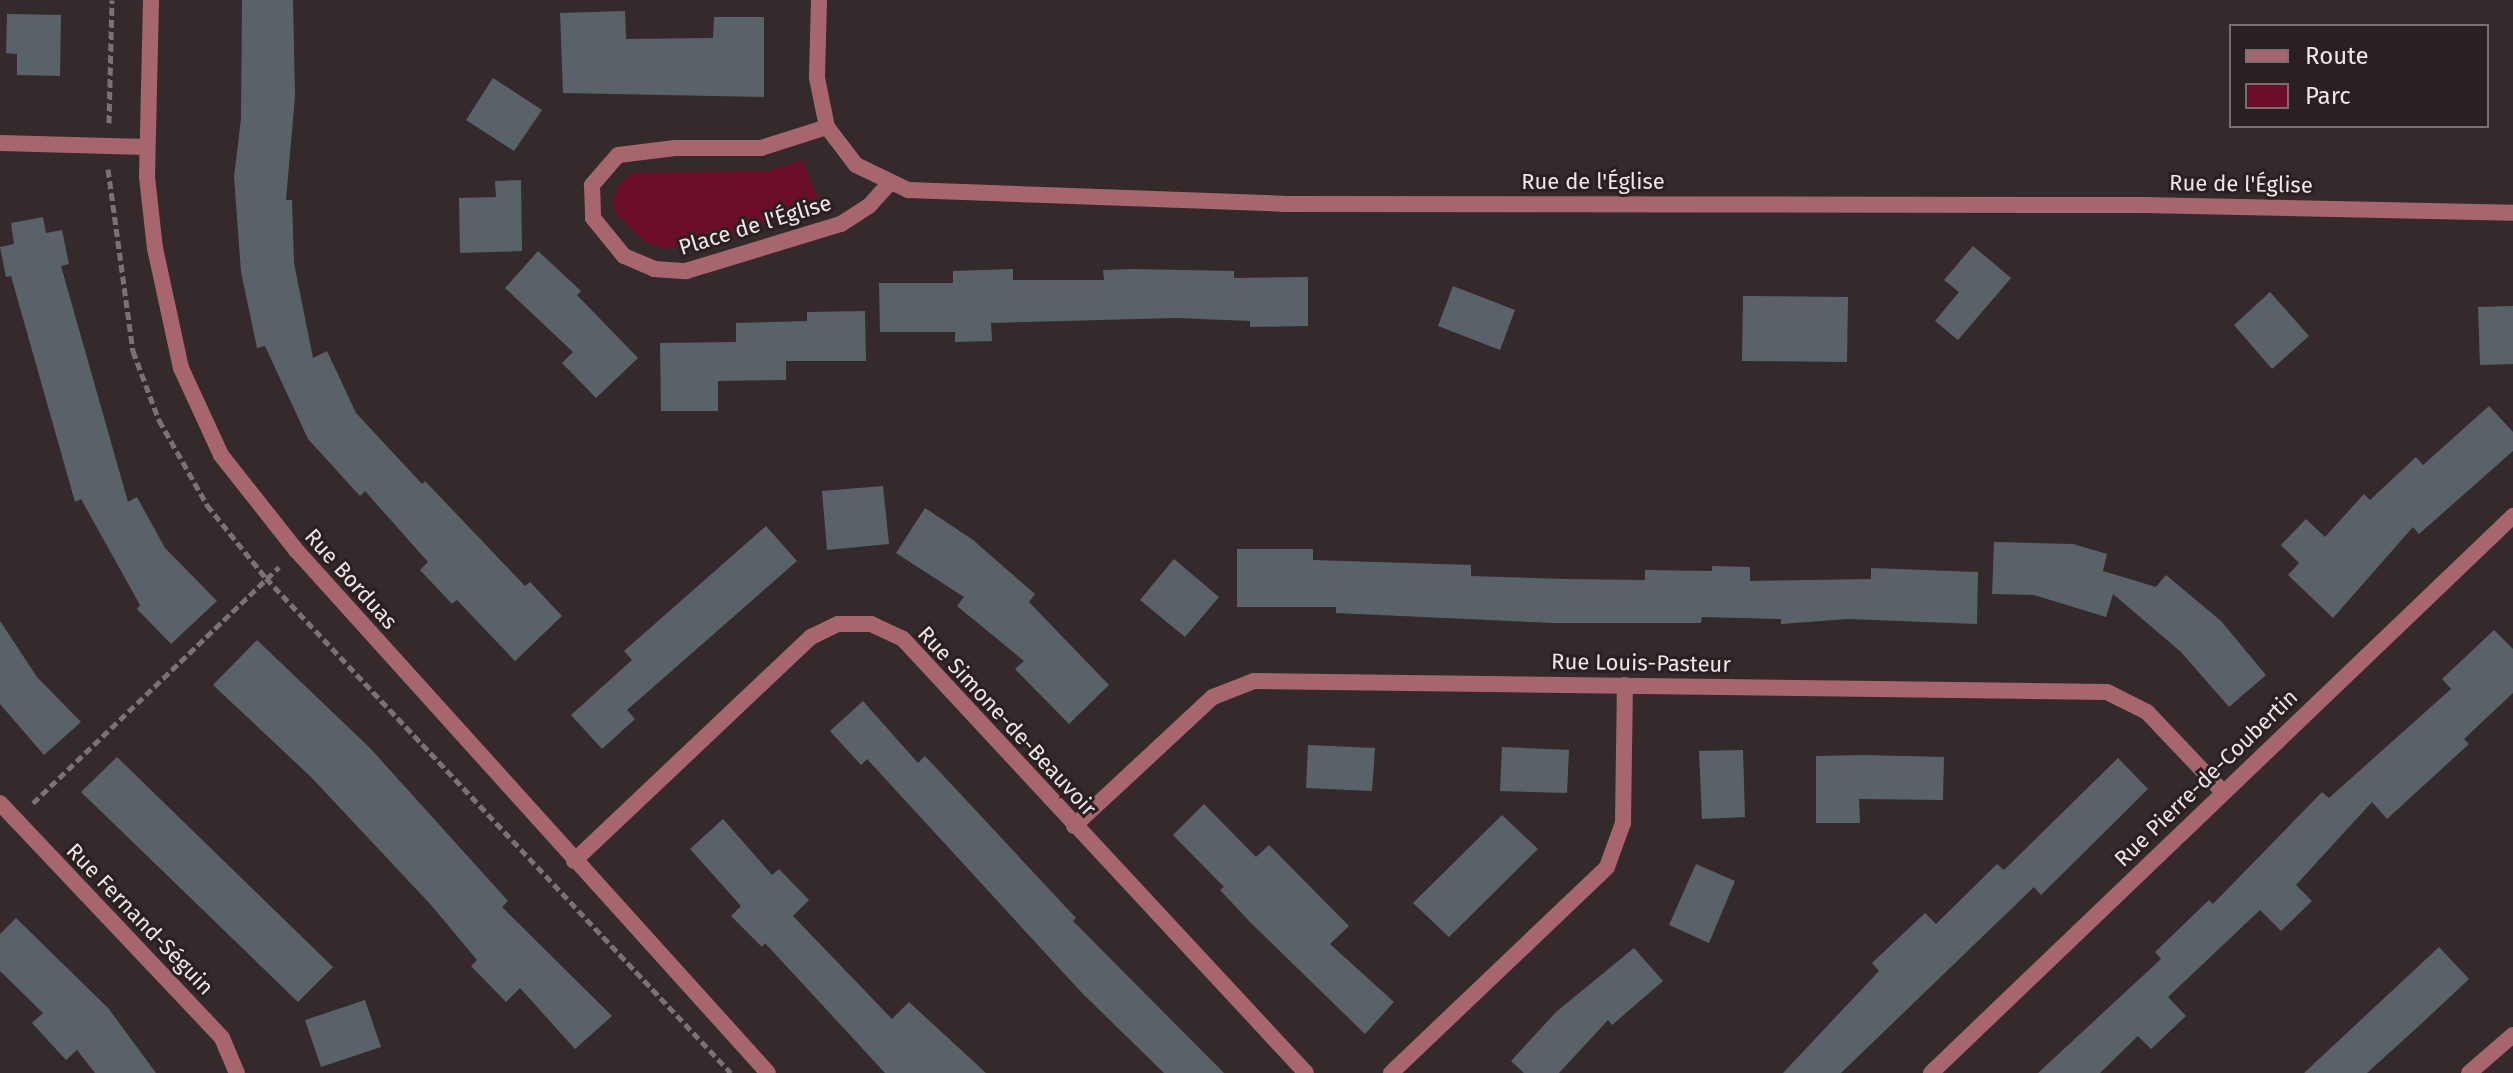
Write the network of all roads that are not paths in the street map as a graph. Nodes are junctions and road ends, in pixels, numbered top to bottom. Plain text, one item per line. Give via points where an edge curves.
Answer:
1 (151, 0) edge
2 (819, 0) edge
3 (827, 127) junction
4 (0, 143) edge
5 (147, 147) junction
6 (888, 185) junction
7 (2513, 213) edge
8 (2513, 516) edge
9 (1625, 685) junction
10 (2223, 792) junction
11 (0, 803) edge
12 (13, 818) junction
13 (1074, 826) junction
14 (0, 830) edge
15 (574, 861) junction
16 (2513, 1035) edge
17 (237, 1073) edge
18 (768, 1073) edge
19 (1306, 1073) edge
20 (1391, 1073) edge
21 (1931, 1073) edge
22 (2469, 1073) edge

1 - 5 street, Rue Borduas
2 - 3 street, Rue de l'Église via 817,78
3 - 6 street, Rue de l'Église via 856,165
3 - 6 street, Place de l'Église via 761,148 675,148 618,155 592,185 593,218 609,243 638,264 686,271 841,224 869,206
4 - 5 street
5 - 15 street, Rue Borduas via 149,210 169,329 195,406 221,455 279,531
6 - 7 street, Rue de l'Église via 930,193 1268,204 2143,205
8 - 10 street, Rue Pierre-de-Coubertin
9 - 10 street, Rue Louis-Pasteur via 2107,692 2147,712
9 - 13 street, Rue Louis-Pasteur via 1241,683 1213,697
9 - 20 street via 1623,823 1607,867
10 - 21 street, Rue Pierre-de-Coubertin
11 - 12 street, Rue Fernand-Séguin
12 - 14 street
12 - 17 street, Rue Fernand-Séguin via 222,1038
13 - 15 street, Rue Simone-de-Beauvoir via 903,639 871,624 852,622 811,637
13 - 19 street, Rue Simone-de-Beauvoir
15 - 18 street, Rue Borduas
16 - 22 street

